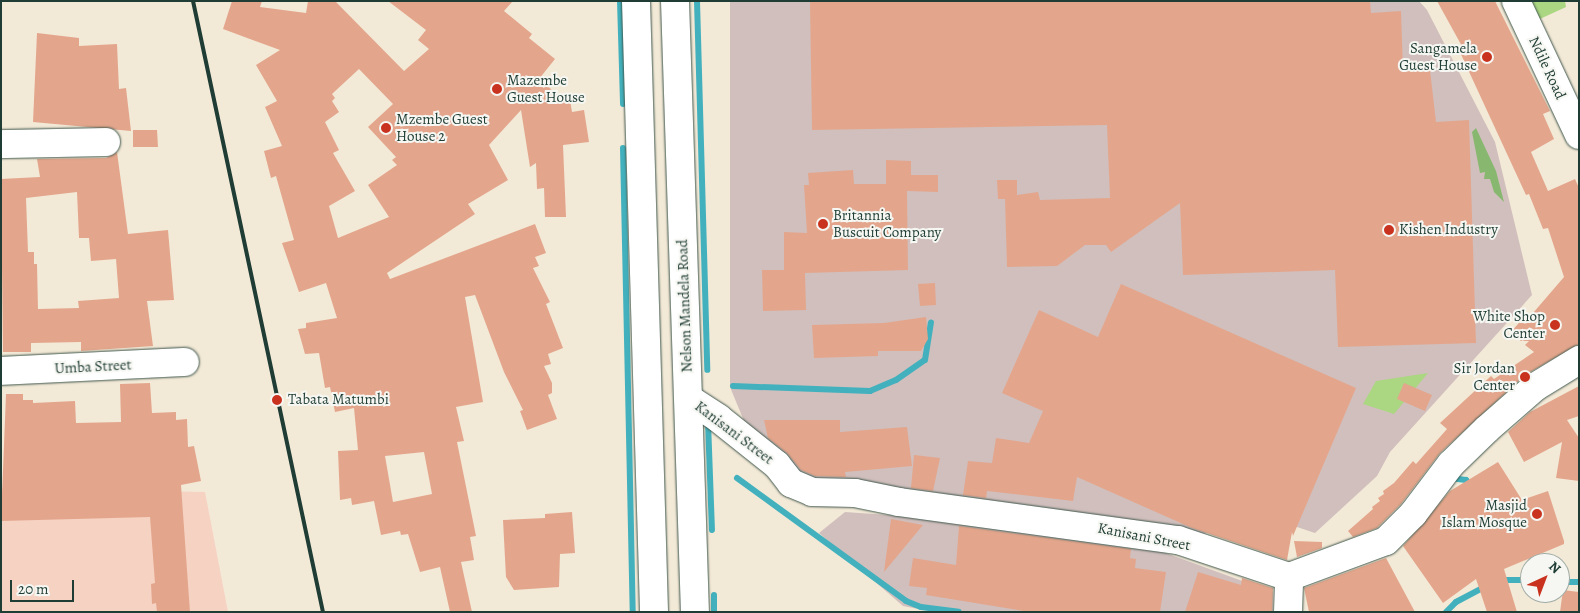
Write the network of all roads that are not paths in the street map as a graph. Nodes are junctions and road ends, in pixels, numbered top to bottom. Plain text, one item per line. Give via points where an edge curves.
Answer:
1 (636, 1) edge
2 (674, 1) edge
3 (1516, 1) edge
4 (1579, 135) edge
5 (106, 142) dead end
6 (1, 144) edge
7 (1579, 360) edge
8 (184, 362) dead end
9 (1, 371) edge
10 (689, 399) junction
11 (1289, 578) junction
12 (654, 612) edge
13 (695, 612) edge
14 (1288, 612) edge

1 - 12 street
2 - 10 street, Nelson Mandela Road
3 - 4 street, Ndile Road
5 - 6 street
7 - 11 street via 1535,387 1487,429 1451,464 1413,514 1386,541
8 - 9 street, Umba Street
10 - 11 street, Kanisani Street via 777,465 791,484 812,492 855,493 899,502 1178,540
10 - 13 street, Nelson Mandela Road
11 - 14 street

